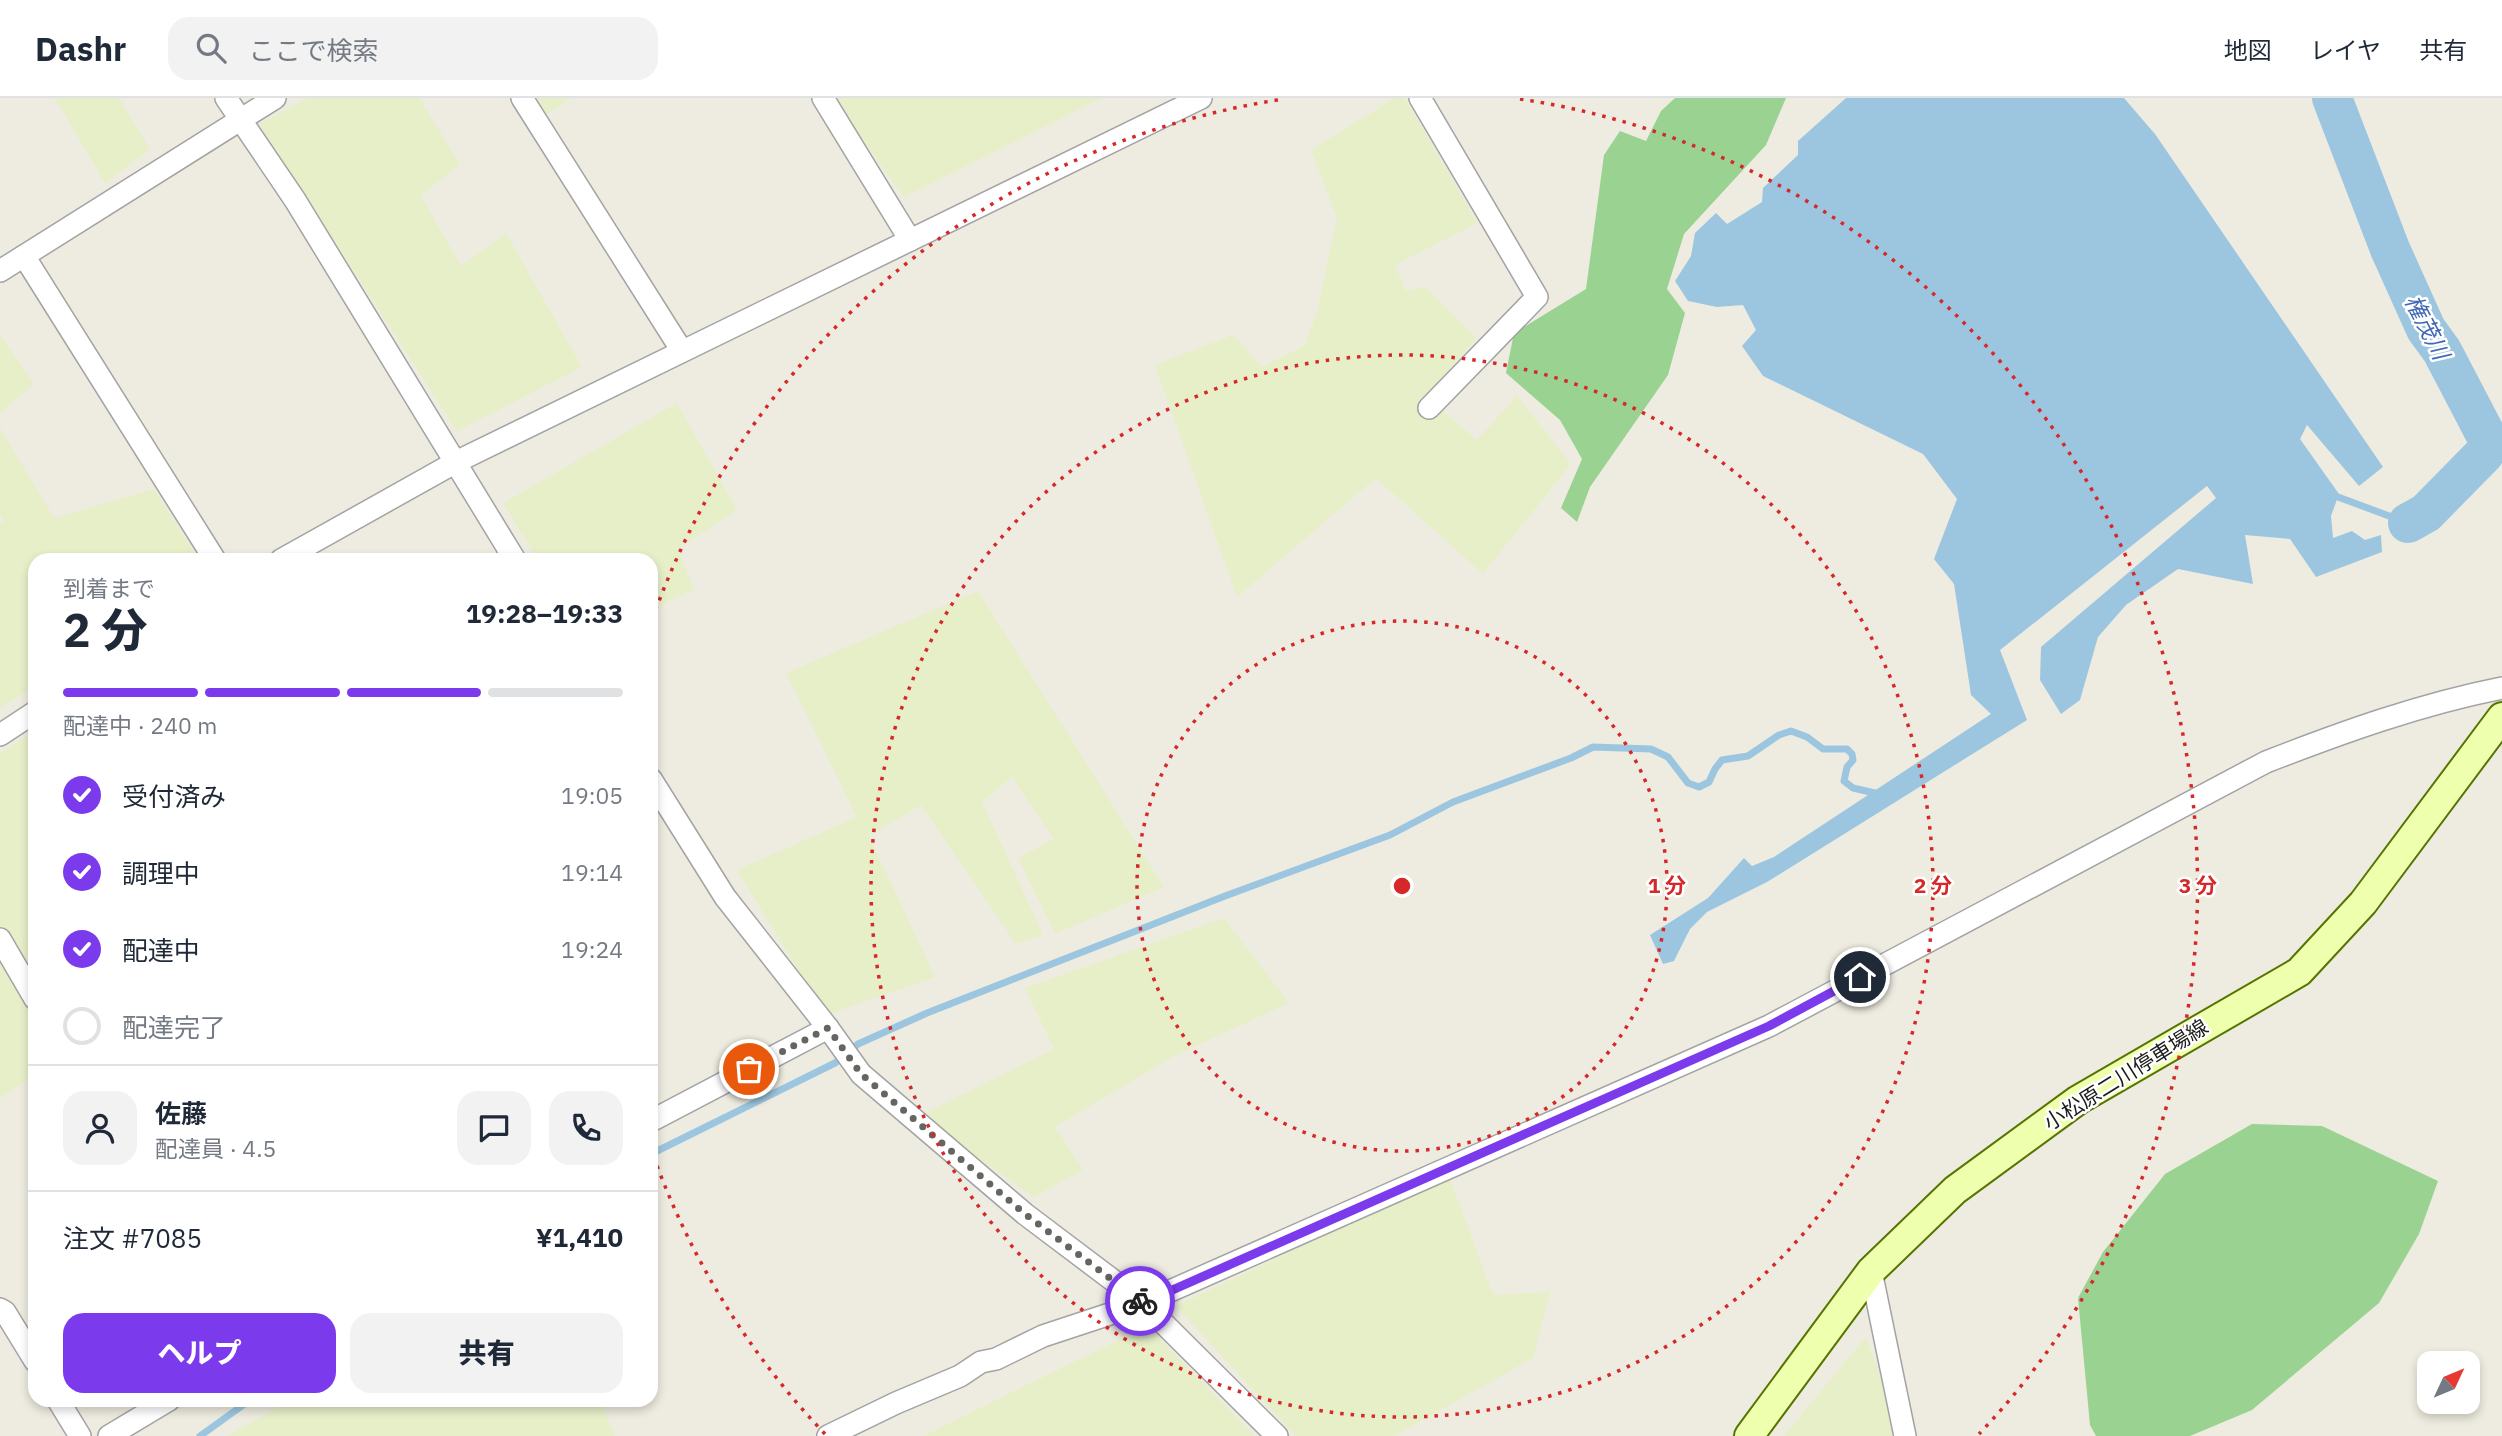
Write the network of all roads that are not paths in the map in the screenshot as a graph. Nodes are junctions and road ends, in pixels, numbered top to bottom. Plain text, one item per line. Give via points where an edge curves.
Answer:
1 (226, 98) edge
2 (275, 98) edge
3 (522, 98) edge
4 (823, 98) edge
5 (1201, 98) edge
6 (1420, 98) edge
7 (240, 120) junction
8 (910, 240) junction
9 (24, 256) junction
10 (0, 271) edge
11 (682, 351) junction
12 (1429, 408) dead end
13 (456, 462) junction
14 (211, 553) edge
15 (294, 553) edge
16 (511, 553) edge
17 (2502, 688) edge
18 (28, 716) edge
19 (2502, 717) edge
20 (0, 734) edge
21 (658, 790) edge
22 (0, 939) edge
23 (28, 987) edge
24 (832, 1034) junction
25 (658, 1118) edge
26 (1871, 1271) junction
27 (1143, 1303) junction
28 (0, 1309) edge
29 (28, 1350) edge
30 (62, 1407) edge
31 (157, 1407) edge
32 (80, 1436) edge
33 (109, 1436) edge
34 (828, 1436) edge
35 (1277, 1436) edge
36 (1749, 1436) edge
37 (1905, 1436) edge

1 - 7 street
2 - 7 street
3 - 11 street
4 - 8 street
5 - 8 street
6 - 12 street via 1536,297
7 - 9 street
7 - 13 street via 295,200
8 - 11 street
9 - 10 street
9 - 14 street
11 - 13 street
13 - 15 street
13 - 16 street
17 - 27 street via 2344,732 2266,762 1769,1026
18 - 20 street
19 - 26 main road, 小松原二川停車場線 via 2362,903 2299,972 2078,1100 1955,1189
21 - 24 street via 725,897
22 - 23 street
24 - 25 street
24 - 27 street via 861,1074 1025,1214
26 - 36 main road, 小松原二川停車場線
26 - 37 street
27 - 34 street via 981,1362
27 - 35 street
28 - 29 street
30 - 32 street
31 - 33 street

